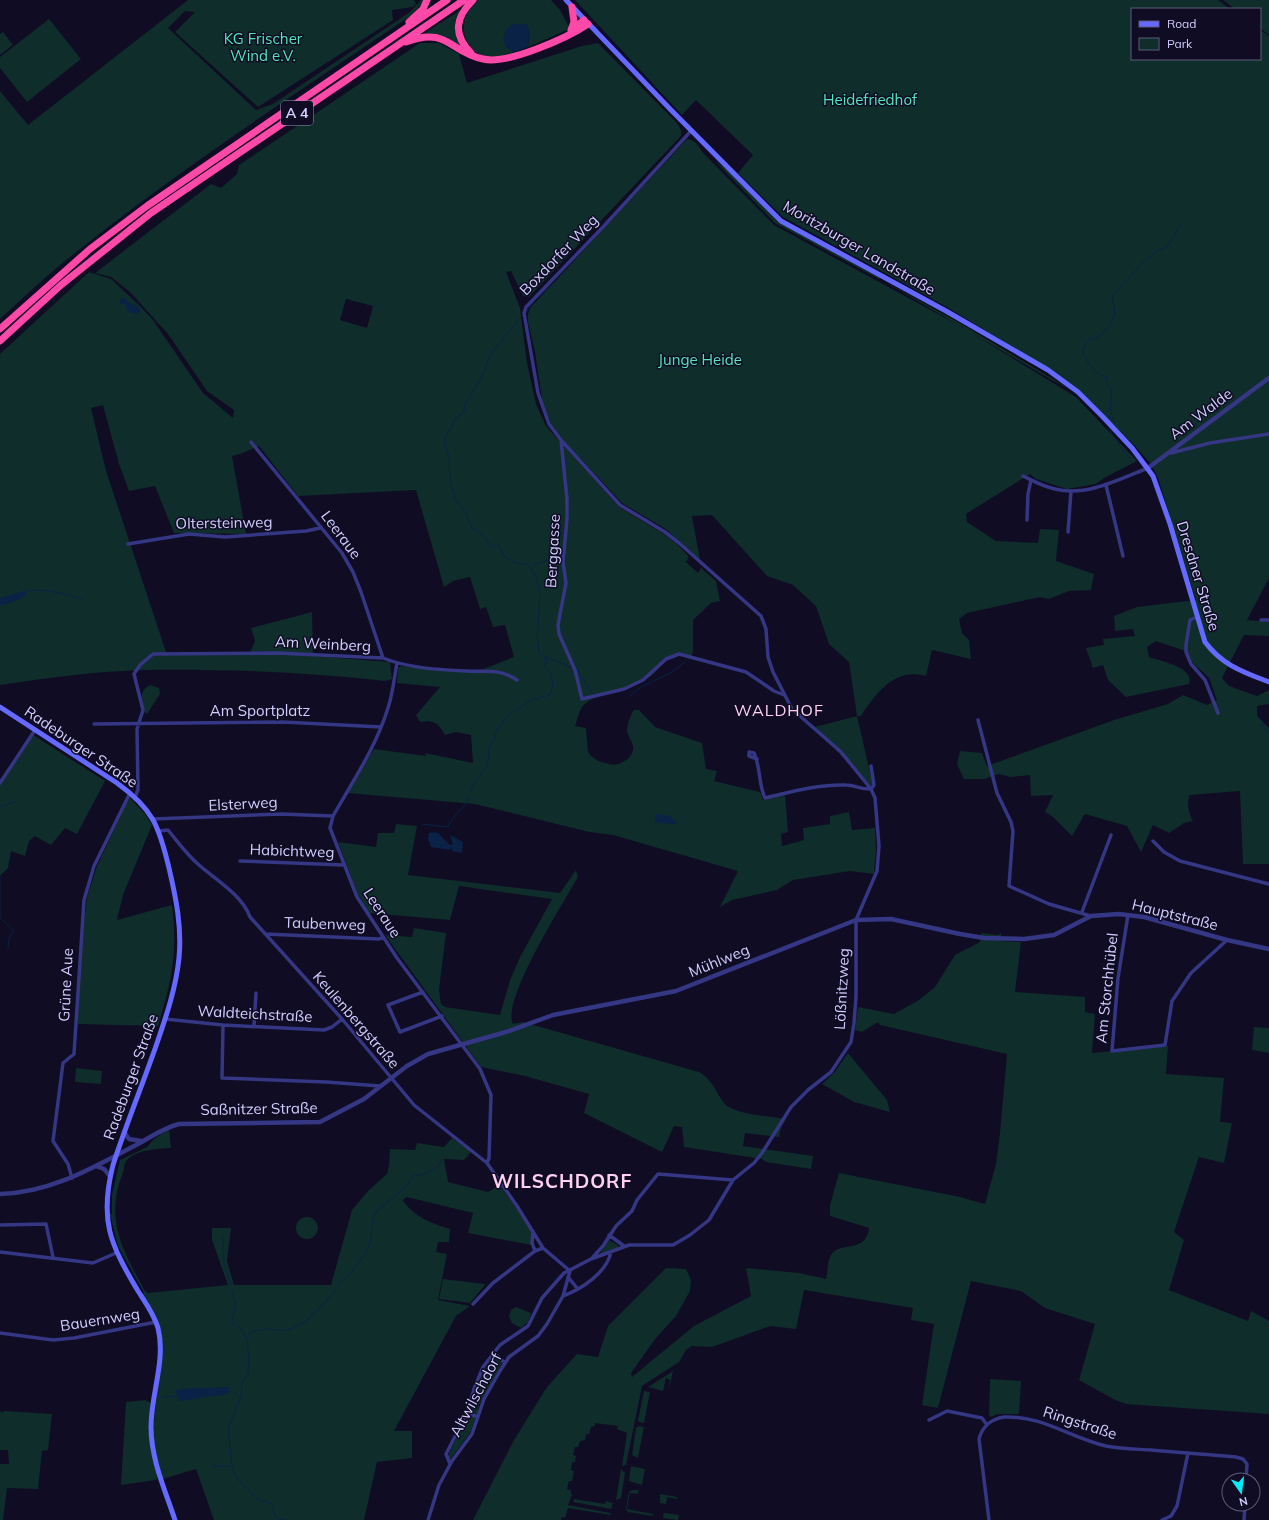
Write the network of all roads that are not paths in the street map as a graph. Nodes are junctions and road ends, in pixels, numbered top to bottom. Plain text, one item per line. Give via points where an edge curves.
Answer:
1 (427, 0) edge
2 (447, 0) edge
3 (464, 0) edge
4 (473, 0) edge
5 (566, 0) edge
6 (572, 6) junction
7 (586, 22) junction
8 (571, 30) junction
9 (395, 36) junction
10 (545, 45) junction
11 (395, 47) junction
12 (475, 57) junction
13 (691, 131) junction
14 (10, 320) junction
15 (0, 324) edge
16 (0, 329) edge
17 (0, 341) edge
18 (1269, 378) edge
19 (1269, 434) edge
20 (561, 440) junction
21 (251, 442) dead end
22 (1171, 453) junction
23 (1148, 468) junction
24 (1023, 476) dead end
25 (1031, 480) junction
26 (1106, 485) junction
27 (1072, 491) junction
28 (1027, 520) dead end
29 (320, 528) junction
30 (1068, 532) dead end
31 (128, 544) dead end
32 (1124, 556) dead end
33 (1197, 617) junction
34 (1261, 620) dead end
35 (1269, 620) edge
36 (383, 658) junction
37 (397, 663) junction
38 (517, 680) dead end
39 (1269, 682) edge
40 (784, 695) junction
41 (0, 708) edge
42 (1218, 713) dead end
43 (978, 720) dead end
44 (94, 724) dead end
45 (138, 724) junction
46 (381, 727) junction
47 (35, 730) junction
48 (757, 759) dead end
49 (872, 766) dead end
50 (0, 783) edge
51 (871, 789) junction
52 (130, 793) junction
53 (135, 797) junction
54 (334, 816) junction
55 (153, 819) junction
56 (159, 831) junction
57 (1111, 835) dead end
58 (1153, 841) dead end
59 (240, 861) dead end
60 (344, 865) junction
61 (1269, 884) edge
62 (1082, 912) junction
63 (1128, 915) junction
64 (1091, 916) junction
65 (856, 920) junction
66 (265, 934) junction
67 (383, 936) junction
68 (984, 938) joint
69 (1227, 940) junction
70 (1269, 949) edge
71 (423, 992) junction
72 (256, 993) dead end
73 (442, 1016) junction
74 (165, 1019) junction
75 (342, 1020) junction
76 (223, 1025) junction
77 (254, 1026) junction
78 (461, 1043) junction
79 (391, 1078) junction
80 (381, 1086) junction
81 (124, 1132) junction
82 (142, 1142) junction
83 (116, 1155) junction
84 (487, 1163) junction
85 (96, 1166) junction
86 (110, 1176) junction
87 (72, 1178) junction
88 (733, 1180) junction
89 (0, 1194) edge
90 (0, 1225) edge
91 (533, 1231) junction
92 (609, 1235) junction
93 (624, 1246) junction
94 (543, 1248) junction
95 (535, 1250) junction
96 (0, 1252) edge
97 (612, 1252) junction
98 (116, 1253) junction
99 (53, 1257) junction
100 (591, 1260) junction
101 (570, 1271) junction
102 (568, 1277) junction
103 (577, 1288) junction
104 (563, 1296) junction
105 (473, 1304) dead end
106 (156, 1322) junction
107 (0, 1333) edge
108 (494, 1353) junction
109 (505, 1363) junction
110 (467, 1413) junction
111 (478, 1417) junction
112 (928, 1420) dead end
113 (987, 1425) junction
114 (1188, 1453) junction
115 (450, 1464) junction
116 (1246, 1472) edge
117 (175, 1520) edge
118 (428, 1520) edge
119 (989, 1520) edge
120 (1162, 1520) edge

1 - 9 highway via 423,8
2 - 9 highway, A 4
3 - 11 highway, A 4
4 - 12 highway via 462,13 458,30 464,46
5 - 6 main road, Moritzburger Landstraße
6 - 7 main road, Moritzburger Landstraße
6 - 8 highway via 574,22
7 - 8 highway
7 - 10 highway via 568,36
7 - 13 main road, Moritzburger Landstraße
8 - 10 highway
9 - 14 highway, A 4 via 147,206 84,254
10 - 12 highway via 505,59 489,60
11 - 12 highway via 421,37 434,36 447,40
11 - 17 highway, A 4 via 206,174 137,224 61,285
13 - 20 street, Boxdorfer Weg via 526,307 524,313 538,394 549,424
13 - 23 main road, Moritzburger Landstraße via 781,221 946,311 1048,370 1078,392
14 - 15 highway
14 - 16 highway, A 4
18 - 22 street, Am Walde
19 - 22 street via 1210,443
20 - 40 street, Boxdorfer Weg via 620,505 665,532 760,616 766,629 768,657
20 - 40 street, Berggasse via 568,498 563,562 566,583 558,625 561,639 575,670 582,699 624,689 643,680 666,659 679,654 746,672 774,692
21 - 29 street, Leeraue
22 - 23 street, Am Walde
23 - 26 street
23 - 33 main road, Dresdner Straße via 1161,498
24 - 25 street
25 - 27 street via 1054,489
25 - 28 street
26 - 27 street
26 - 32 street
27 - 30 street
29 - 31 street, Oltersteinweg via 225,537 189,534
29 - 36 street, Leeraue via 342,553 353,572
33 - 39 main road, Dresdner Straße via 1205,642 1217,657 1238,670
33 - 42 street via 1190,620 1186,652 1191,664 1205,680
34 - 35 street
36 - 37 street, Am Weinberg
36 - 45 street, Am Weinberg via 278,653 153,654 134,674 143,710
37 - 38 street, Am Weinberg via 506,673
37 - 46 street, Leeraue via 391,698
40 - 51 street, Boxdorfer Weg via 792,709 841,752
41 - 47 main road, Radeburger Straße
43 - 62 street via 997,793 1013,831 1010,886 1049,904
44 - 45 street, Am Sportplatz
45 - 46 street, Am Sportplatz via 283,722
45 - 53 street via 138,790
46 - 54 street, Leeraue
47 - 50 street
47 - 52 main road, Radeburger Straße
48 - 51 street via 761,789 765,798 821,787 846,785
49 - 51 street, Lößnitzweg via 874,785
51 - 65 street, Lößnitzweg via 877,812 878,871
52 - 53 main road, Radeburger Straße
52 - 87 street, Grüne Aue via 94,866 84,900 74,1054 64,1063 53,1141 68,1164
53 - 55 main road, Radeburger Straße
54 - 55 street, Elsterweg via 281,814
54 - 60 street, Leeraue via 331,834
55 - 56 main road, Radeburger Straße
56 - 66 street, Keulenbergstraße via 168,830 198,864 248,911
56 - 74 main road, Radeburger Straße via 175,893 179,936 176,979
57 - 62 street
58 - 61 street via 1164,852 1180,861
59 - 60 street, Habichtweg
60 - 67 street, Leeraue via 357,897
62 - 64 street
63 - 64 street, Hauptstraße
63 - 69 street, Hauptstraße
63 - 69 street, Am Storchhübel via 1118,978 1112,1051 1165,1045 1172,1000 1191,973
64 - 68 street, Hauptstraße via 1054,935 1041,938
65 - 68 street, Mühlweg via 892,918
65 - 78 street, Mühlweg via 676,991 553,1015 506,1032
65 - 88 street, Lößnitzweg via 856,997 851,1042 831,1072 791,1107 754,1163
66 - 67 street, Taubenweg via 379,939
66 - 75 street, Keulenbergstraße
67 - 71 street, Leeraue
69 - 70 street, Hauptstraße
71 - 73 street, Leeraue
71 - 73 street via 388,1005 400,1032
72 - 77 street
73 - 78 street, Leeraue
74 - 76 street, Waldteichstraße
74 - 81 main road, Radeburger Straße
75 - 77 street, Waldteichstraße via 324,1030
75 - 79 street, Keulenbergstraße
76 - 77 street, Waldteichstraße
76 - 80 street via 222,1078
78 - 79 street, Saßnitzer Straße via 419,1058
78 - 84 street, Leeraue via 480,1069 491,1095
79 - 80 street, Saßnitzer Straße
79 - 84 street, Keulenbergstraße via 414,1105
80 - 82 street, Saßnitzer Straße via 364,1099 320,1122 185,1123 168,1127
81 - 82 street via 132,1140
81 - 83 main road, Radeburger Straße
82 - 83 street, Saßnitzer Straße
83 - 85 street, Saßnitzer Straße
83 - 86 main road, Radeburger Straße
84 - 91 street, Keulenbergstraße
85 - 86 street via 104,1169
85 - 87 street, Saßnitzer Straße
86 - 98 main road, Radeburger Straße via 107,1214
87 - 89 street, Saßnitzer Straße via 32,1191
88 - 92 street via 658,1174 637,1200 632,1211
88 - 93 street, Lößnitzweg via 709,1220 690,1236 673,1245
90 - 99 street via 46,1224
91 - 94 street, Keulenbergstraße
91 - 95 street, Keulenbergstraße via 532,1243
92 - 93 street
92 - 100 street
93 - 97 street
94 - 95 street
94 - 101 street, Keulenbergstraße
95 - 105 street via 485,1289
96 - 99 street
97 - 100 street
97 - 103 street via 607,1266
98 - 99 street via 93,1262
98 - 106 main road, Radeburger Straße
100 - 101 street
101 - 102 street, Altwilschdorf
101 - 108 street via 564,1273 542,1298 528,1326 509,1338
102 - 103 street
102 - 104 street, Altwilschdorf
103 - 104 street
104 - 109 street, Altwilschdorf via 540,1334 516,1351
106 - 107 street, Bauernweg via 67,1339 25,1338
106 - 117 main road, Radeburger Straße via 160,1354 152,1414 152,1443
108 - 109 street
108 - 110 street via 480,1375
109 - 111 street, Altwilschdorf via 484,1399
110 - 111 street
110 - 115 street via 446,1454
111 - 115 street, Altwilschdorf via 472,1434
112 - 113 street via 947,1411 982,1418
113 - 114 street, Ringstraße via 996,1419 1024,1418 1105,1446
113 - 119 street via 981,1431 978,1444
114 - 116 street, Ringstraße via 1243,1459 1247,1464
114 - 120 street via 1177,1506 1171,1516
115 - 118 street, Altwilschdorf via 436,1492

